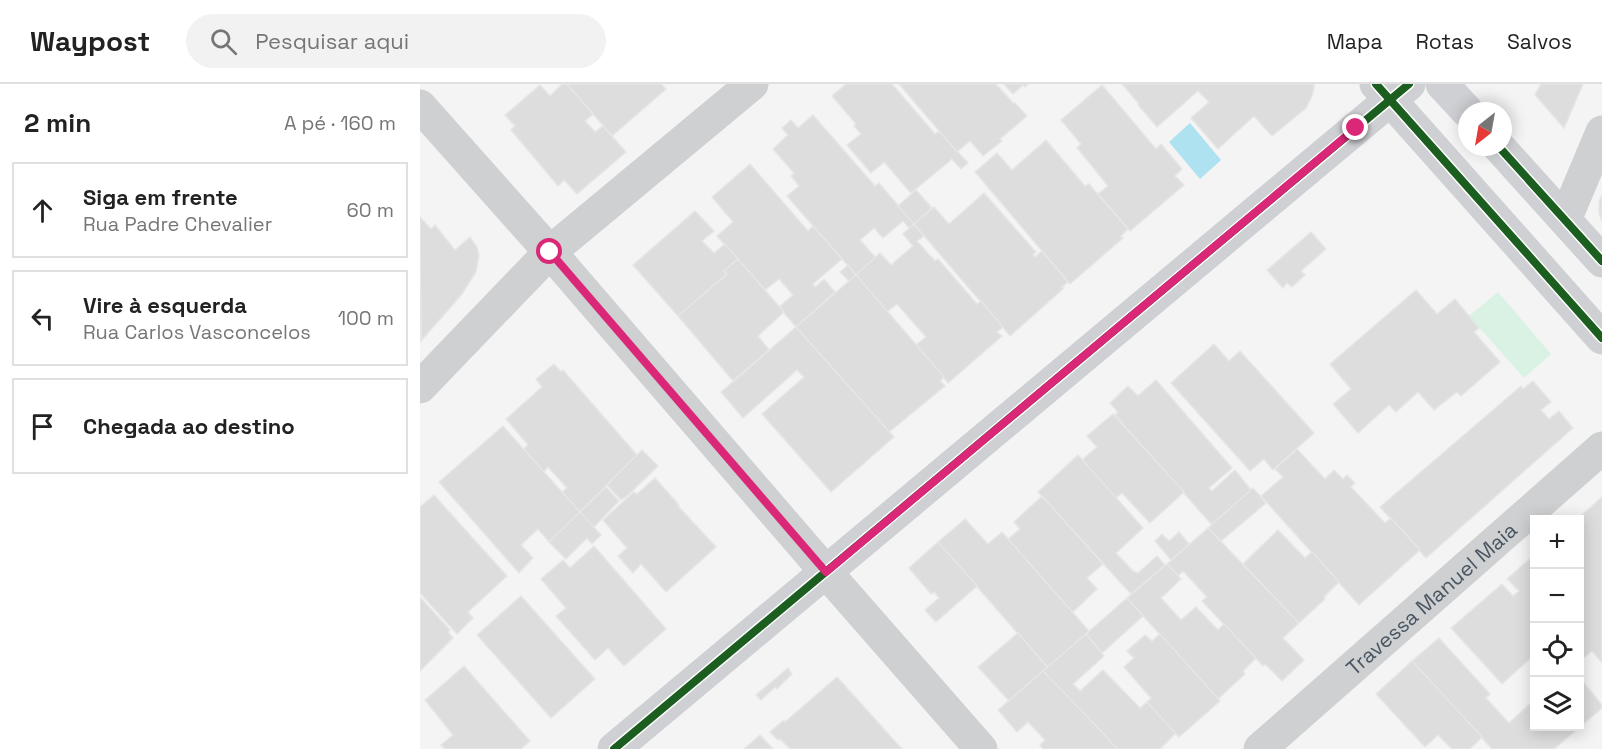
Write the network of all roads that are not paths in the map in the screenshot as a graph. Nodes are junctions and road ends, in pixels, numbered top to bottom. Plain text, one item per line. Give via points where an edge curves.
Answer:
1 (752, 84) edge
2 (1442, 84) edge
3 (1392, 89) edge
4 (1459, 102) edge
5 (420, 106) edge
6 (1602, 132) edge
7 (1507, 156) edge
8 (1565, 220) junction
9 (550, 252) junction
10 (1602, 261) edge
11 (1602, 338) edge
12 (420, 387) edge
13 (1602, 448) edge
14 (826, 572) junction
15 (614, 749) edge
16 (981, 749) edge
17 (1260, 749) edge

1 - 9 street
2 - 4 main road
3 - 11 main road
3 - 14 main road
5 - 9 street
6 - 8 street
7 - 8 main road
8 - 10 main road
9 - 12 street
9 - 14 street
13 - 17 street, Travessa Manuel Maia
14 - 15 main road
14 - 16 street

